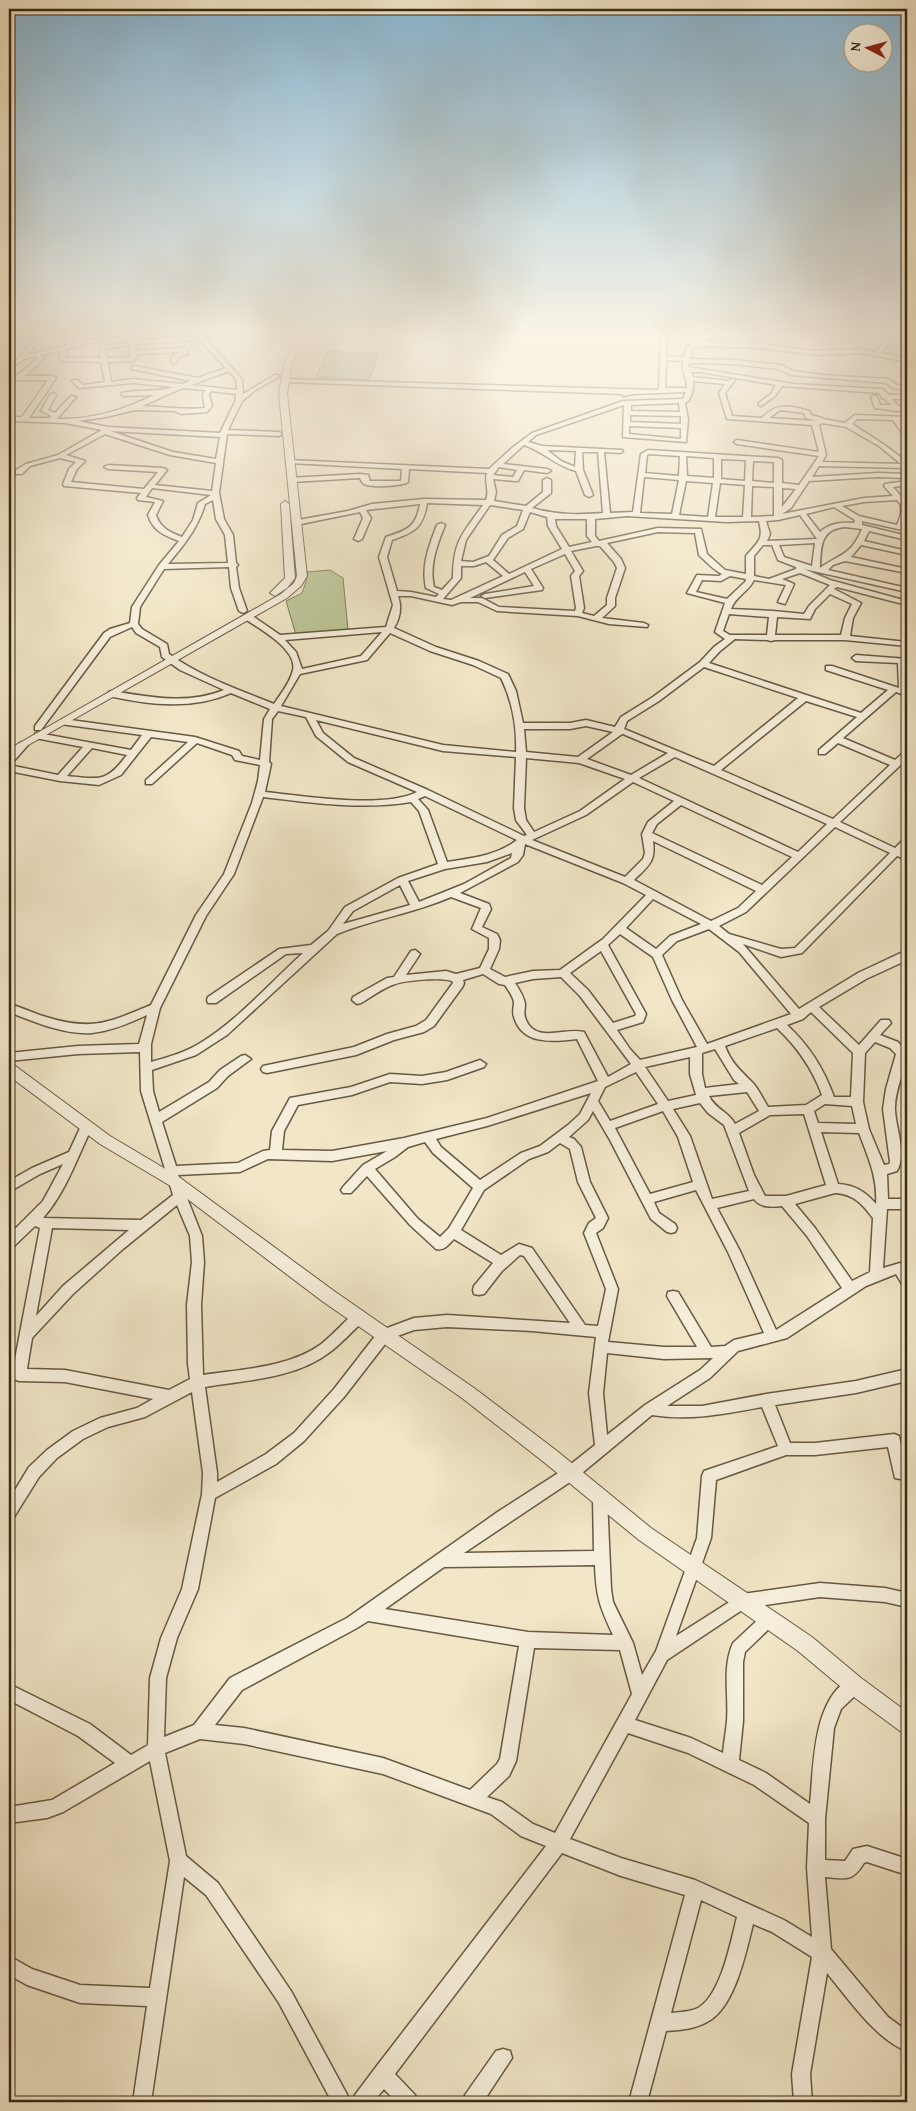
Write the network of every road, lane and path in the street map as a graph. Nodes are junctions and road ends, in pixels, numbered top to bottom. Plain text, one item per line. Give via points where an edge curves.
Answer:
1 (102, 433) edge
2 (113, 433) edge
3 (180, 433) edge
4 (285, 433) edge
5 (539, 433) edge
6 (626, 433) edge
7 (685, 433) edge
8 (819, 433) edge
9 (861, 433) edge
10 (223, 434) junction
11 (279, 434) joint
12 (684, 441) junction
13 (522, 442) junction
14 (737, 442) dead end
15 (541, 448) junction
16 (579, 450) junction
17 (601, 450) junction
18 (620, 451) dead end
19 (683, 453) junction
20 (823, 455) junction
21 (60, 456) junction
22 (716, 456) junction
23 (750, 458) junction
24 (290, 461) junction
25 (220, 462) junction
26 (817, 464) junction
27 (406, 466) junction
28 (907, 466) edge
29 (108, 467) dead end
30 (522, 468) junction
31 (580, 470) junction
32 (492, 471) junction
33 (547, 471) dead end
34 (19, 472) dead end
35 (640, 475) junction
36 (907, 476) edge
37 (683, 478) junction
38 (806, 479) junction
39 (292, 480) junction
40 (546, 480) dead end
41 (716, 481) junction
42 (907, 482) edge
43 (750, 483) junction
44 (778, 486) junction
45 (800, 487) junction
46 (148, 489) junction
47 (215, 495) junction
48 (589, 495) dead end
49 (900, 498) junction
50 (424, 501) junction
51 (490, 502) junction
52 (835, 505) junction
53 (528, 508) junction
54 (362, 510) junction
55 (802, 513) junction
56 (606, 515) junction
57 (636, 515) junction
58 (778, 515) junction
59 (551, 516) junction
60 (672, 516) junction
61 (591, 517) junction
62 (710, 519) junction
63 (762, 519) junction
64 (747, 520) junction
65 (296, 523) junction
66 (860, 524) junction
67 (441, 526) dead end
68 (904, 528) edge
69 (672, 529) junction
70 (907, 538) edge
71 (819, 539) junction
72 (184, 540) junction
73 (358, 540) dead end
74 (859, 542) junction
75 (600, 543) junction
76 (761, 543) junction
77 (775, 543) junction
78 (566, 550) junction
79 (907, 553) edge
80 (844, 558) junction
81 (488, 560) junction
82 (458, 563) junction
83 (234, 565) junction
84 (162, 567) junction
85 (526, 568) junction
86 (800, 568) junction
87 (820, 569) junction
88 (907, 571) edge
89 (729, 573) junction
90 (507, 576) junction
91 (750, 577) junction
92 (774, 580) junction
93 (832, 587) junction
94 (907, 590) edge
95 (393, 592) junction
96 (485, 596) dead end
97 (440, 597) junction
98 (459, 600) junction
99 (729, 602) junction
100 (782, 602) dead end
101 (907, 603) edge
102 (726, 610) junction
103 (773, 613) junction
104 (245, 614) junction
105 (578, 614) junction
106 (595, 618) junction
107 (134, 624) junction
108 (644, 626) dead end
109 (389, 630) junction
110 (278, 638) junction
111 (731, 638) junction
112 (845, 638) junction
113 (771, 639) junction
114 (907, 644) edge
115 (168, 658) junction
116 (856, 658) dead end
117 (905, 661) edge
118 (703, 664) junction
119 (830, 668) dead end
120 (298, 672) junction
121 (894, 689) junction
122 (229, 691) junction
123 (906, 692) edge
124 (112, 694) junction
125 (805, 697) junction
126 (274, 707) junction
127 (310, 716) junction
128 (862, 716) junction
129 (63, 722) junction
130 (519, 726) junction
131 (38, 732) junction
132 (619, 732) junction
133 (148, 734) junction
134 (837, 739) junction
135 (195, 740) junction
136 (9, 744) edge
137 (23, 745) junction
138 (90, 745) junction
139 (822, 752) dead end
140 (9, 753) edge
141 (133, 753) junction
142 (675, 753) junction
143 (907, 754) edge
144 (520, 755) junction
145 (580, 760) junction
146 (9, 761) edge
147 (266, 764) junction
148 (897, 764) junction
149 (9, 768) edge
150 (715, 770) junction
151 (60, 778) junction
152 (632, 778) junction
153 (149, 782) dead end
154 (425, 792) junction
155 (260, 794) junction
156 (413, 799) junction
157 (680, 801) junction
158 (836, 823) junction
159 (647, 834) junction
160 (525, 840) junction
161 (907, 841) edge
162 (897, 852) junction
163 (800, 856) junction
164 (907, 857) edge
165 (443, 866) junction
166 (402, 880) junction
167 (627, 881) junction
168 (764, 890) junction
169 (452, 894) junction
170 (652, 895) junction
171 (416, 907) junction
172 (711, 925) junction
173 (620, 929) junction
174 (333, 932) junction
175 (724, 935) junction
176 (602, 944) junction
177 (314, 948) junction
178 (907, 953) edge
179 (415, 954) dead end
180 (657, 955) junction
181 (484, 970) junction
182 (563, 974) junction
183 (456, 978) junction
184 (398, 979) junction
185 (508, 981) junction
186 (212, 1000) dead end
187 (357, 1000) dead end
188 (812, 1007) junction
189 (9, 1008) edge
190 (155, 1008) junction
191 (798, 1016) junction
192 (884, 1023) dead end
193 (779, 1024) junction
194 (610, 1028) junction
195 (873, 1037) junction
196 (719, 1044) junction
197 (146, 1048) junction
198 (700, 1050) junction
199 (860, 1052) junction
200 (904, 1052) edge
201 (9, 1057) edge
202 (245, 1059) dead end
203 (480, 1064) dead end
204 (638, 1064) junction
205 (145, 1068) junction
206 (267, 1068) dead end
207 (9, 1069) edge
208 (603, 1084) junction
209 (750, 1086) junction
210 (704, 1096) junction
211 (830, 1101) junction
212 (594, 1102) junction
213 (858, 1102) junction
214 (665, 1106) junction
215 (808, 1109) junction
216 (765, 1112) junction
217 (156, 1120) junction
218 (608, 1126) junction
219 (86, 1127) junction
220 (814, 1127) junction
221 (863, 1129) junction
222 (732, 1131) junction
223 (428, 1138) junction
224 (559, 1138) junction
225 (404, 1143) junction
226 (276, 1154) junction
227 (72, 1155) junction
228 (367, 1168) junction
229 (880, 1171) junction
230 (175, 1183) junction
231 (699, 1185) junction
232 (9, 1187) edge
233 (480, 1187) junction
234 (833, 1188) junction
235 (347, 1190) dead end
236 (756, 1194) junction
237 (648, 1199) junction
238 (786, 1202) junction
239 (907, 1204) edge
240 (709, 1205) junction
241 (881, 1211) junction
242 (30, 1223) junction
243 (47, 1223) junction
244 (144, 1225) junction
245 (671, 1228) dead end
246 (453, 1232) junction
247 (9, 1243) edge
248 (503, 1262) junction
249 (905, 1272) edge
250 (876, 1275) junction
251 (850, 1289) junction
252 (479, 1290) dead end
253 (673, 1296) dead end
254 (359, 1317) junction
255 (580, 1329) junction
256 (603, 1332) junction
257 (27, 1335) junction
258 (384, 1335) junction
259 (773, 1337) junction
260 (601, 1347) junction
261 (726, 1352) junction
262 (708, 1353) junction
263 (14, 1375) edge
264 (907, 1375) edge
265 (197, 1382) junction
266 (172, 1397) junction
267 (766, 1400) junction
268 (650, 1409) junction
269 (602, 1449) junction
270 (786, 1449) junction
271 (571, 1473) junction
272 (900, 1473) dead end
273 (209, 1494) junction
274 (600, 1498) junction
275 (9, 1512) edge
276 (601, 1558) junction
277 (444, 1560) junction
278 (694, 1568) junction
279 (907, 1600) edge
280 (742, 1601) junction
281 (366, 1613) junction
282 (769, 1619) junction
283 (528, 1640) junction
284 (625, 1644) junction
285 (662, 1655) junction
286 (854, 1685) junction
287 (9, 1692) edge
288 (640, 1695) junction
289 (624, 1724) junction
290 (907, 1724) edge
291 (200, 1731) junction
292 (156, 1749) junction
293 (130, 1764) junction
294 (730, 1764) junction
295 (472, 1799) junction
296 (9, 1815) edge
297 (817, 1819) junction
298 (559, 1843) junction
299 (178, 1861) junction
300 (907, 1867) edge
301 (816, 1868) junction
302 (695, 1889) junction
303 (747, 1912) junction
304 (822, 1953) junction
305 (9, 1965) edge
306 (158, 1997) junction
307 (659, 2023) junction
308 (907, 2042) edge
309 (503, 2058) dead end
310 (383, 2074) junction
311 (142, 2102) edge
312 (342, 2102) edge
313 (362, 2102) edge
314 (408, 2102) edge
315 (472, 2102) edge
316 (638, 2102) edge
317 (803, 2102) edge

1 - 21 street
2 - 25 street via 172,454
3 - 10 street
4 - 24 street
5 - 13 street
6 - 12 street via 625,436
7 - 12 street
8 - 20 street
9 - 28 street
10 - 11 street
10 - 25 street
11 - 104 street via 290,578
12 - 22 street via 686,446 714,449
13 - 15 street
13 - 32 street
14 - 20 street
15 - 16 street
15 - 31 street via 568,467
16 - 17 street
16 - 31 street
17 - 18 street
17 - 56 street
19 - 22 street
19 - 35 street via 645,452
19 - 37 street
20 - 26 street
21 - 34 street via 28,464
21 - 46 street via 80,461 67,484
22 - 23 street
22 - 41 street
23 - 43 street
23 - 44 street via 778,460
24 - 27 street
24 - 39 street
25 - 47 street
26 - 28 street
26 - 38 street
27 - 32 street
27 - 39 street via 404,482 399,483 368,483 365,477 360,476
29 - 46 street via 163,470
30 - 32 street
30 - 32 street via 515,479
30 - 33 street
31 - 48 street
32 - 51 street
35 - 37 street
35 - 57 street
36 - 38 street via 878,474
37 - 41 street
37 - 60 street
38 - 45 street
39 - 65 street
40 - 53 street via 547,493
41 - 43 street
41 - 62 street
42 - 49 street via 888,486
43 - 44 street
43 - 64 street
44 - 45 street
44 - 58 street
45 - 58 street
46 - 47 street
46 - 72 street via 141,498 159,501 152,515 157,527
47 - 72 street via 202,503 197,520
47 - 83 street via 220,519 229,535
49 - 52 street
49 - 68 street via 905,505
50 - 51 street
50 - 54 street
50 - 95 street via 415,527 406,534 389,539 383,552
51 - 53 street
51 - 82 street via 462,540
52 - 55 street
52 - 66 street
53 - 59 street
53 - 81 street via 520,526 505,537
54 - 65 street
54 - 73 street via 367,518
55 - 58 street
55 - 71 street
56 - 57 street
56 - 61 street
57 - 60 street
58 - 63 street
59 - 61 street
59 - 78 street via 552,526
60 - 62 street
60 - 69 street
61 - 75 street via 591,536
62 - 64 street
63 - 64 street
63 - 76 street via 766,534
65 - 104 street via 301,580 284,596
66 - 68 street
66 - 70 street
66 - 71 street via 834,527 823,532
66 - 74 street
67 - 97 street via 430,555 427,575 430,588
69 - 75 street
69 - 89 street via 698,531 703,555 717,568
71 - 77 street
71 - 87 street
72 - 84 street
74 - 79 street
74 - 80 street
75 - 78 street
75 - 106 street via 621,568 610,606
76 - 77 street
76 - 91 street via 750,556
77 - 86 street via 781,558 794,562
78 - 85 street
78 - 105 street via 579,571 575,576
80 - 87 street
80 - 88 street
81 - 82 street via 474,564
81 - 90 street
82 - 97 street via 457,578
83 - 84 street
83 - 104 street via 236,594
84 - 107 street via 136,607
85 - 90 street
85 - 96 street via 539,588
86 - 87 street
86 - 92 street
86 - 93 street
87 - 94 street
89 - 91 street
89 - 99 street via 721,579 700,577 691,593
90 - 98 street
91 - 92 street
91 - 99 street via 747,586
92 - 100 street via 790,584
93 - 101 street
93 - 103 street via 807,617
93 - 112 street via 857,603 849,618
95 - 97 street
95 - 109 street via 397,606
97 - 98 street via 449,604
98 - 105 street via 479,600 492,608 504,610
99 - 102 street
102 - 103 street
102 - 111 street via 719,632
103 - 113 street
104 - 110 street
104 - 115 street
105 - 106 street
106 - 108 street
107 - 115 street via 139,631 164,646
107 - 131 street via 107,636
109 - 110 street
109 - 120 street via 364,658
109 - 130 street via 504,676 512,691
110 - 120 street via 296,660
111 - 113 street
111 - 118 street
112 - 113 street
112 - 114 street
115 - 122 street
115 - 124 street
115 - 131 street
116 - 117 street
117 - 123 street
118 - 125 street
118 - 132 street via 624,719
119 - 121 street
120 - 126 street
121 - 123 street
121 - 128 street
122 - 124 street via 194,701
122 - 126 street
124 - 129 street
125 - 128 street
125 - 150 street
126 - 127 street
126 - 147 street via 268,719
127 - 144 street via 443,748
127 - 154 street via 319,734 351,760
128 - 134 street
129 - 131 street
129 - 133 street
130 - 132 street via 586,723
130 - 144 street
131 - 136 street
131 - 137 street
131 - 138 street
132 - 142 street
132 - 145 street
133 - 135 street
133 - 141 street
134 - 139 street
134 - 148 street
135 - 147 street via 236,754 238,758
135 - 153 street
137 - 140 street
137 - 146 street
138 - 141 street
138 - 151 street
141 - 151 street via 118,772 99,782
142 - 150 street
142 - 152 street
143 - 148 street
144 - 145 street
144 - 160 street via 519,808
145 - 152 street
147 - 155 street
148 - 158 street
149 - 151 street
150 - 158 street
152 - 157 street
152 - 160 street via 583,812
154 - 156 street
154 - 160 street
155 - 156 street via 332,802
155 - 190 street via 229,874 194,927
156 - 165 street via 423,810
157 - 159 street via 653,822
157 - 163 street
158 - 162 street
158 - 163 street
159 - 167 street via 648,860
159 - 168 street
160 - 165 street via 509,851 487,859
160 - 167 street
160 - 169 street via 515,860
161 - 162 street
162 - 164 street
162 - 175 street via 798,951 781,953
163 - 168 street
165 - 166 street
166 - 171 street
166 - 174 street via 349,910
167 - 170 street
168 - 172 street via 742,910
169 - 171 street
169 - 181 street via 485,906 477,929 493,936 495,944
170 - 172 street
170 - 173 street via 634,910
171 - 174 street
172 - 175 street
172 - 180 street via 673,939 662,946
173 - 176 street
173 - 180 street
174 - 177 street
175 - 191 street via 752,961
176 - 182 street
176 - 194 street via 641,1014 639,1019
177 - 186 street via 282,951
177 - 205 street via 238,1020 205,1045
178 - 188 street
179 - 184 street
180 - 198 street
181 - 183 street
181 - 185 street
182 - 185 street via 533,975
182 - 194 street via 584,994
183 - 184 street via 446,975
183 - 206 street via 459,983 430,1023 420,1029 356,1051
184 - 187 street
185 - 208 street via 519,1000 519,1019 525,1028 545,1038 580,1035
188 - 191 street
188 - 199 street
189 - 190 street via 73,1027 92,1029
190 - 197 street
191 - 193 street
192 - 195 street
193 - 196 street
193 - 211 street via 806,1049 820,1073
194 - 204 street
195 - 199 street
195 - 200 street
196 - 198 street
196 - 209 street via 738,1077
197 - 201 street
197 - 205 street
198 - 204 street
198 - 210 street via 694,1061 695,1074
199 - 213 street
200 - 229 street via 889,1109 896,1162 893,1168
202 - 217 street via 224,1073 214,1085
203 - 226 street via 447,1076 419,1080 390,1078 352,1091 294,1101 278,1131
204 - 208 street
204 - 214 street
205 - 217 street via 147,1091
207 - 219 street
208 - 212 street
208 - 223 street
209 - 210 street
209 - 216 street
210 - 214 street
210 - 222 street via 711,1110 726,1119
211 - 213 street
211 - 215 street via 824,1099
212 - 218 street
212 - 224 street via 584,1117
213 - 221 street
214 - 218 street
214 - 231 street via 684,1136
215 - 216 street
215 - 220 street
216 - 222 street
217 - 230 street
218 - 237 street
219 - 227 street
219 - 230 street
220 - 221 street
220 - 234 street
221 - 229 street
222 - 236 street
223 - 225 street
223 - 233 street via 437,1150
224 - 233 street via 544,1149 525,1156
224 - 256 street via 575,1147 584,1182 602,1218 590,1233 612,1289
225 - 226 street via 332,1156
225 - 228 street
226 - 230 street via 267,1154 240,1167 206,1170
227 - 232 street
227 - 242 street via 57,1189
228 - 235 street
228 - 246 street via 414,1222 440,1245
229 - 241 street
230 - 244 street
230 - 254 street
230 - 265 street via 196,1236
231 - 237 street
231 - 240 street
233 - 246 street
234 - 238 street
234 - 241 street via 850,1190
236 - 238 street via 764,1201
236 - 240 street
237 - 245 street via 655,1216
238 - 251 street
239 - 241 street
240 - 259 street
241 - 250 street
242 - 243 street
242 - 247 street
243 - 244 street
243 - 257 street
244 - 257 street via 68,1290
246 - 248 street
248 - 252 street
248 - 255 street via 519,1249 528,1252
249 - 250 street
250 - 251 street
251 - 259 street
253 - 262 street
254 - 258 street
254 - 265 street via 324,1349 296,1364
255 - 256 street
255 - 258 street via 447,1320 414,1324
256 - 260 street
257 - 263 street
258 - 271 street via 468,1393
258 - 273 street via 339,1393 299,1437 271,1459
259 - 261 street via 739,1344
260 - 262 street
260 - 269 street via 596,1404
261 - 262 street
261 - 268 street via 705,1374
263 - 266 street via 65,1376
264 - 267 street via 856,1387
265 - 266 street
265 - 273 street via 209,1465
266 - 275 street via 140,1413 106,1422 78,1435 34,1472
267 - 268 street via 702,1412
267 - 270 street
268 - 269 street
269 - 271 street
270 - 272 street via 894,1440
270 - 278 street via 708,1476 707,1521
271 - 274 street
271 - 277 street
273 - 292 street via 190,1589 169,1638 158,1678
274 - 276 street
274 - 278 street via 644,1534
276 - 277 street
276 - 284 street via 606,1603
277 - 281 street
278 - 280 street
278 - 285 street
279 - 280 street via 820,1590
280 - 282 street
280 - 285 street
281 - 283 street
281 - 291 street via 236,1684
282 - 286 street
282 - 294 street via 738,1648
283 - 284 street
283 - 295 street via 508,1761 503,1770
284 - 288 street
285 - 288 street
286 - 290 street
286 - 297 street via 835,1704 829,1717
287 - 293 street via 84,1730
288 - 289 street
289 - 294 street via 691,1746
289 - 298 street
291 - 292 street
291 - 295 street via 244,1736 383,1766
292 - 293 street
292 - 299 street
293 - 296 street via 57,1806
294 - 297 street via 760,1778
295 - 298 street via 496,1808 527,1830
297 - 301 street
298 - 302 street via 621,1867
298 - 310 street
299 - 306 street
299 - 312 street via 212,1889 285,1997
300 - 301 street via 867,1854 859,1855 850,1869
301 - 304 street
302 - 303 street
302 - 307 street
303 - 304 street via 778,1926
303 - 307 street via 724,1991 715,2004 703,2016
304 - 308 street via 882,2023
304 - 317 street via 800,2074
305 - 306 street via 27,1976 80,1994
306 - 311 street
307 - 316 street
309 - 315 street
310 - 313 street
310 - 314 street

